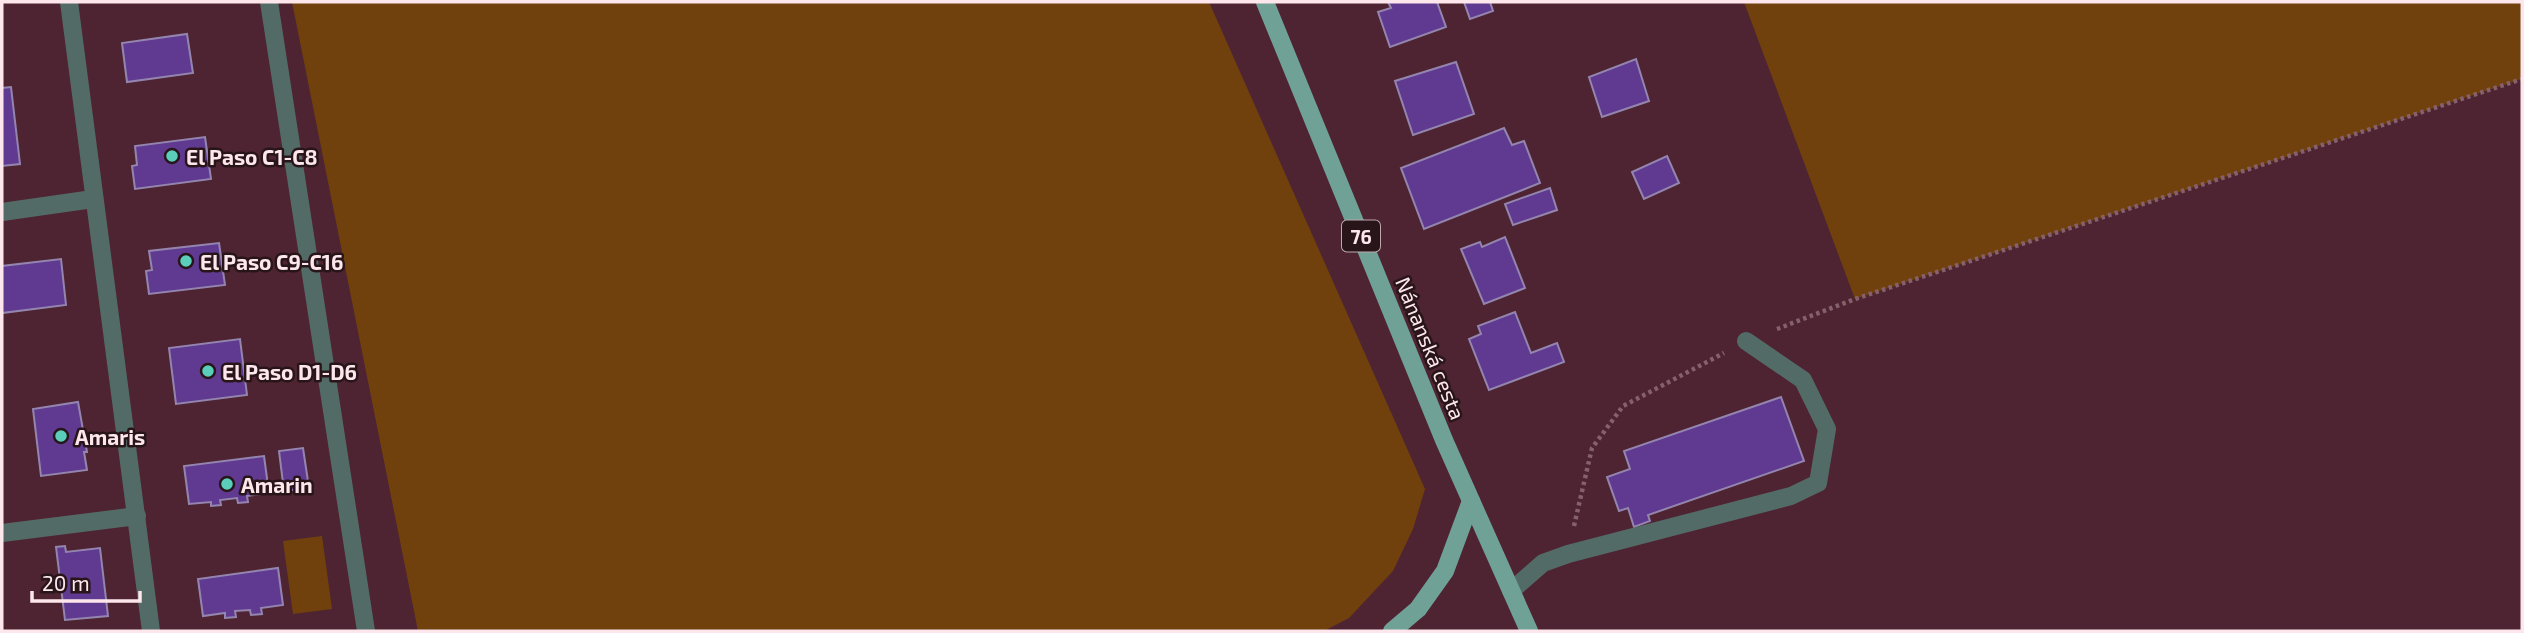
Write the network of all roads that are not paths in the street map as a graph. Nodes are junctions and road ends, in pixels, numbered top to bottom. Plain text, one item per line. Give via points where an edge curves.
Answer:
1 (69, 2) edge
2 (268, 2) edge
3 (1265, 2) edge
4 (93, 199) junction
5 (2, 212) edge
6 (1746, 341) road end
7 (1471, 501) junction
8 (137, 516) junction
9 (2, 533) edge
10 (1511, 591) junction
11 (151, 631) edge
12 (366, 631) edge
13 (1392, 631) edge
14 (1529, 631) edge

1 - 4 street
2 - 12 street
3 - 7 main road, Nánanská cesta / 76
4 - 5 street
4 - 8 street
6 - 10 street via 1803,380 1827,429 1818,483 1791,496 1568,554 1543,563
7 - 10 main road, Nánanská cesta / 76
7 - 13 main road via 1445,572 1418,609
8 - 9 street
8 - 11 street
10 - 14 main road, Nánanská cesta / 76

